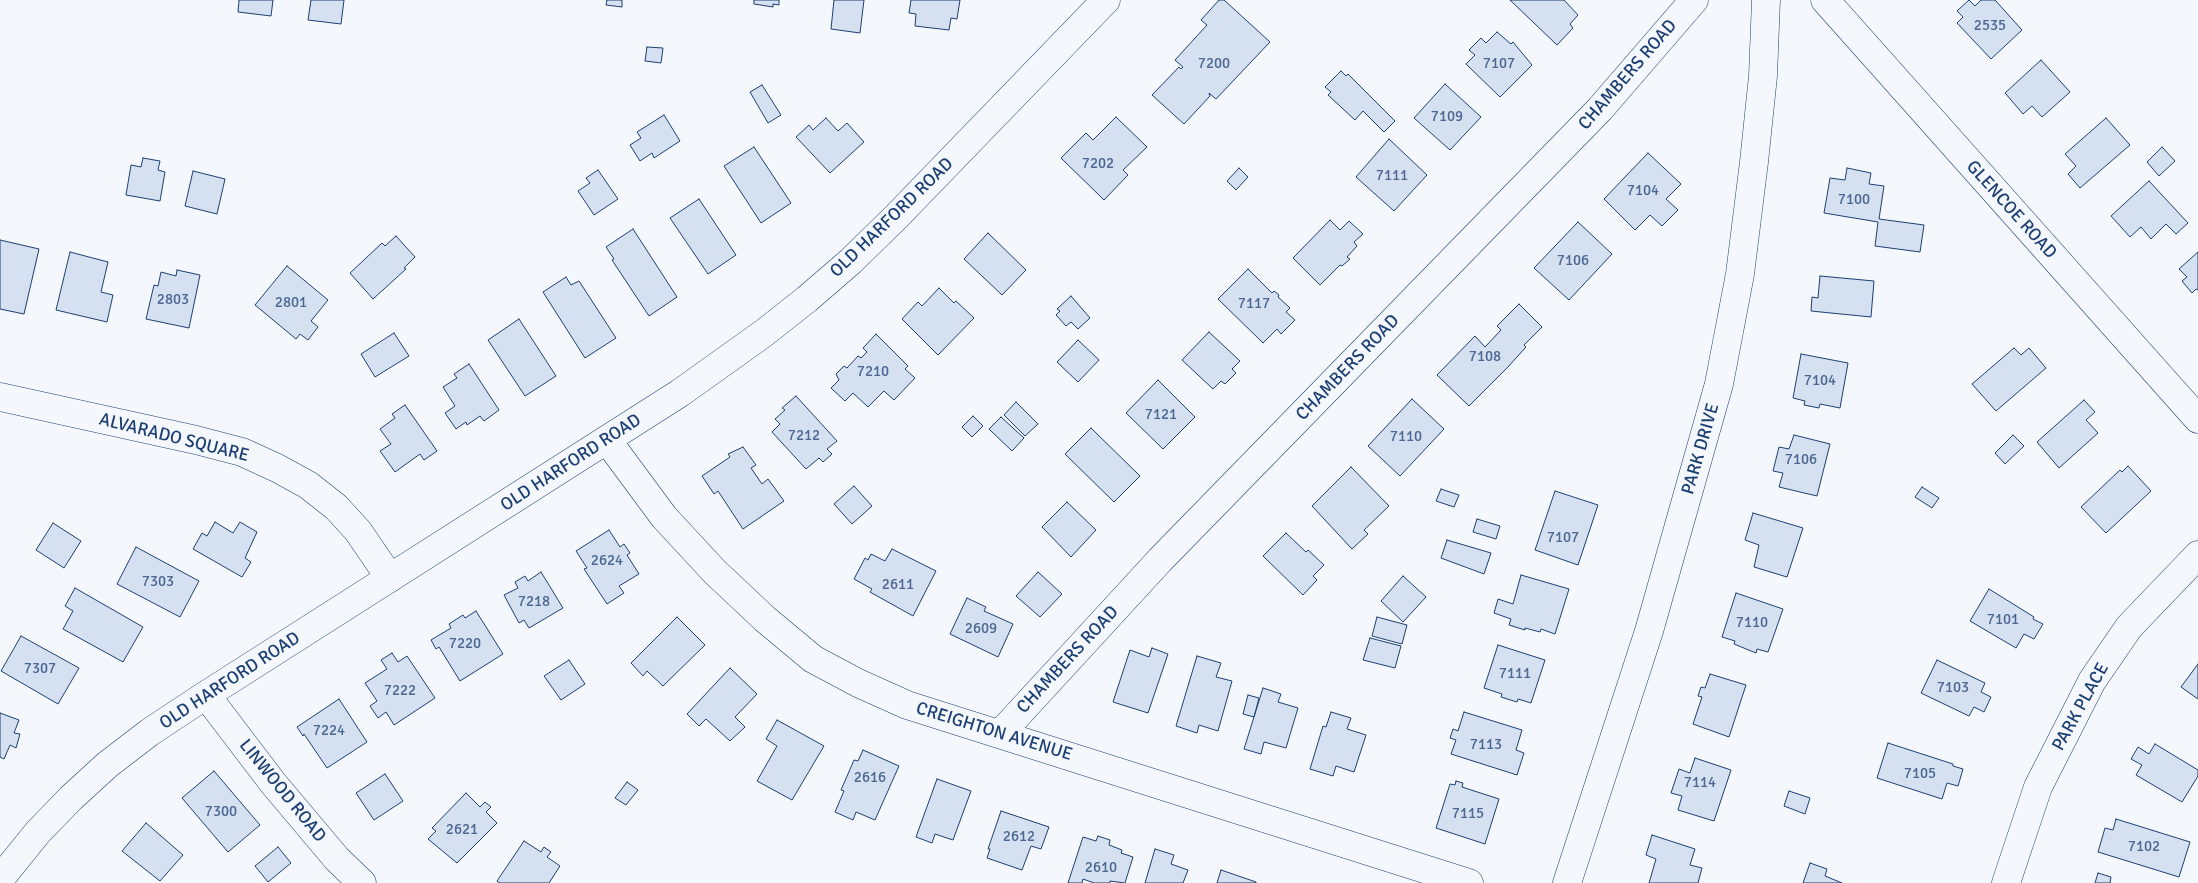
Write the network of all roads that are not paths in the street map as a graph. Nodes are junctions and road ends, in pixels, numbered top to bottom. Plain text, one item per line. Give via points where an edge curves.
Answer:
1 (1106, 0) edge
2 (1694, 0) edge
3 (1766, 0) edge
4 (1825, 0) edge
5 (0, 397) edge
6 (2198, 419) edge
7 (607, 440) junction
8 (2198, 555) edge
9 (390, 578) junction
10 (206, 695) junction
11 (1000, 734) junction
12 (0, 879) edge
13 (362, 883) edge
14 (1469, 883) edge
15 (1567, 883) edge
16 (2006, 883) edge

1 - 7 street, OLD HARFORD ROAD via 851,261 807,299 718,366
2 - 11 street, CHAMBERS ROAD via 1600,109 1160,560
3 - 15 street, PARK DRIVE via 1754,162 1740,274 1719,384 1649,631
4 - 6 street, GLENCOE ROAD
5 - 9 street, ALVARADO SQUARE via 196,440 242,452 277,468 336,507 358,531
7 - 9 street, OLD HARFORD ROAD
7 - 11 street, CREIGHTON AVENUE via 664,517 708,565 813,659 907,705
8 - 16 street, PARK PLACE via 2129,627 2092,681 2038,787
9 - 10 street, OLD HARFORD ROAD
10 - 12 street, OLD HARFORD ROAD via 150,732 70,798
10 - 13 street, LINWOOD ROAD via 273,783
11 - 14 street, CREIGHTON AVENUE

